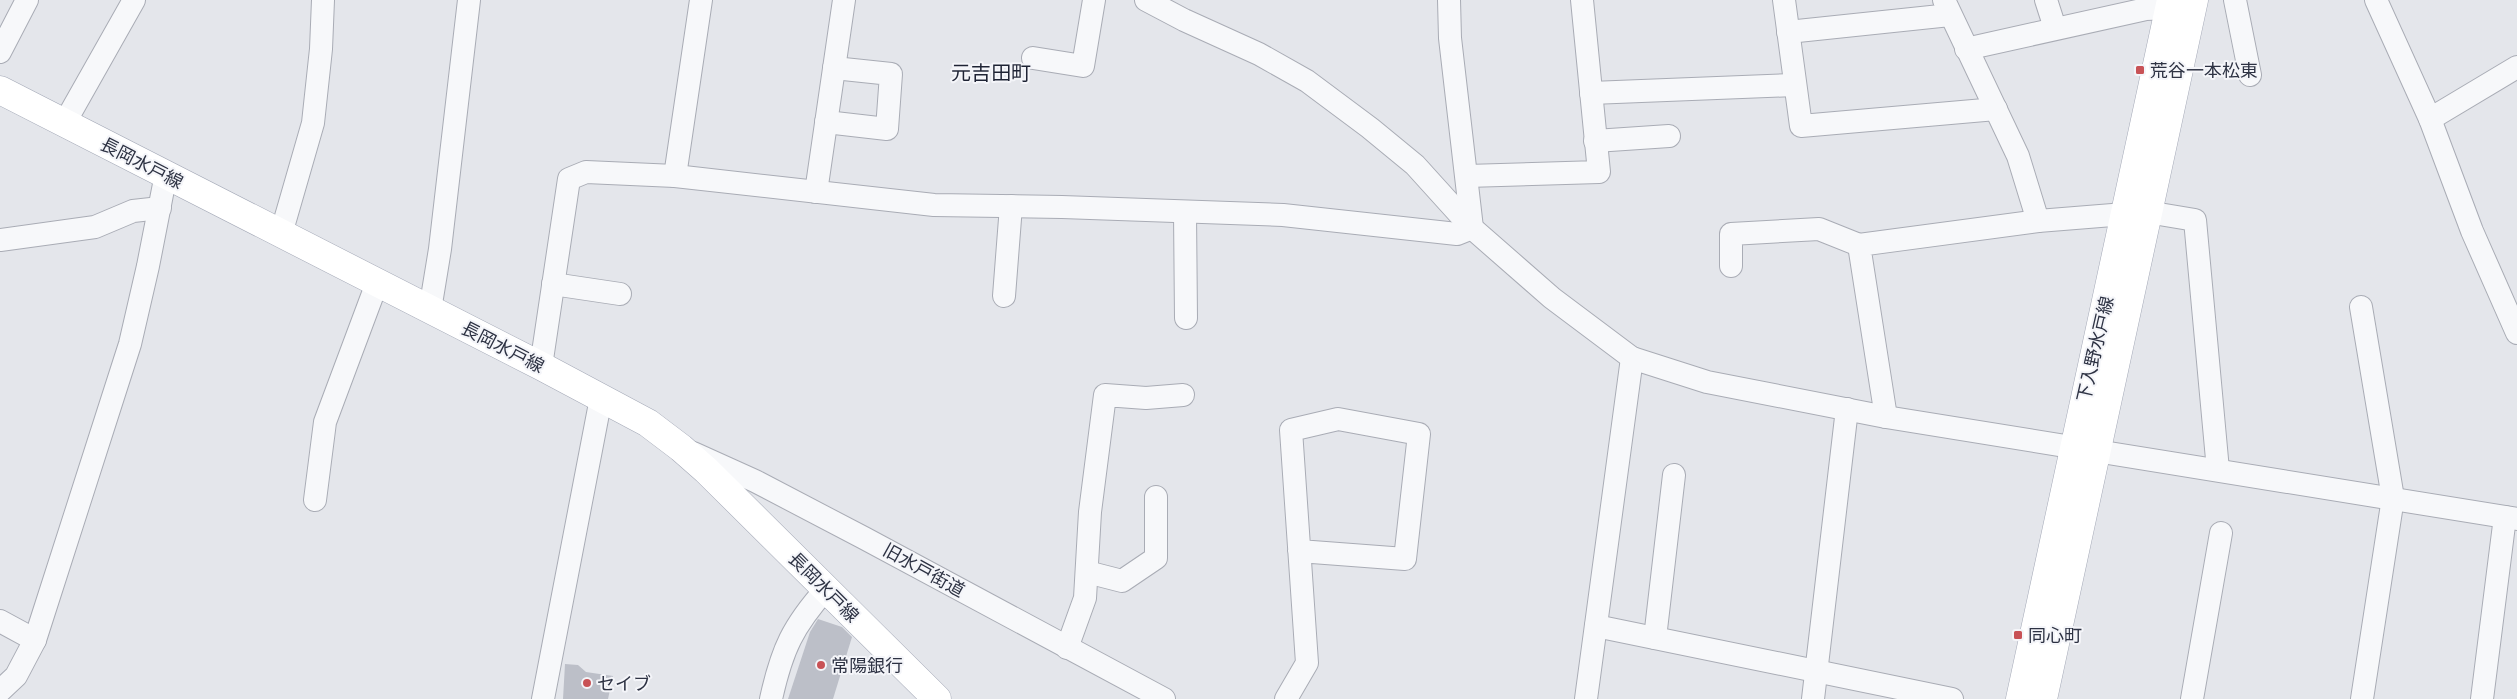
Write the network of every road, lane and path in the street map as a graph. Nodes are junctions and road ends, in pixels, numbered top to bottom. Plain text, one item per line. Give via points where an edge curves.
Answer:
1 (27, 0) edge
2 (134, 0) edge
3 (323, 0) edge
4 (469, 0) edge
5 (701, 0) edge
6 (844, 0) edge
7 (1094, 0) edge
8 (1146, 0) edge
9 (1449, 0) edge
10 (1582, 0) edge
11 (1784, 0) edge
12 (2046, 0) edge
13 (2235, 0) edge
14 (2376, 0) edge
15 (2178, 3) edge
16 (1947, 8) edge
17 (2055, 28) junction
18 (1788, 32) junction
19 (1966, 49) junction
20 (0, 52) edge
21 (1033, 58) dead end
22 (2517, 67) edge
23 (834, 68) junction
24 (2250, 76) dead end
25 (1794, 85) junction
26 (0, 90) edge
27 (1591, 93) junction
28 (1996, 108) junction
29 (2430, 119) junction
30 (826, 122) junction
31 (64, 124) junction
32 (1670, 136) dead end
33 (1595, 141) junction
34 (166, 174) junction
35 (675, 176) junction
36 (1467, 176) junction
37 (816, 192) junction
38 (1011, 206) junction
39 (160, 208) junction
40 (1186, 213) junction
41 (2136, 213) junction
42 (2038, 221) junction
43 (1472, 228) junction
44 (281, 234) junction
45 (0, 240) edge
46 (1859, 245) junction
47 (1731, 266) dead end
48 (377, 283) junction
49 (553, 284) junction
50 (620, 294) dead end
51 (1004, 296) dead end
52 (2361, 307) dead end
53 (430, 310) junction
54 (1186, 318) dead end
55 (2517, 332) edge
56 (1632, 358) junction
57 (541, 366) junction
58 (1183, 395) dead end
59 (601, 398) junction
60 (1847, 409) junction
61 (1886, 416) junction
62 (681, 448) junction
63 (2085, 448) junction
64 (2218, 470) junction
65 (1674, 475) dead end
66 (1156, 497) dead end
67 (2393, 498) junction
68 (316, 500) dead end
69 (2511, 518) edge
70 (2221, 533) dead end
71 (1299, 551) junction
72 (1087, 572) junction
73 (826, 589) junction
74 (0, 621) edge
75 (1596, 626) junction
76 (1655, 638) junction
77 (35, 640) junction
78 (1067, 648) junction
79 (1816, 671) junction
80 (0, 691) edge
81 (543, 699) edge
82 (771, 699) edge
83 (937, 699) edge
84 (1164, 699) edge
85 (1286, 699) edge
86 (1586, 699) edge
87 (1813, 699) edge
88 (1952, 699) edge
89 (2020, 699) edge
90 (2043, 699) edge
91 (2192, 699) edge
92 (2362, 699) edge
93 (2482, 699) edge

1 - 20 street
2 - 31 street
3 - 44 street via 313,123
4 - 53 street
5 - 35 street
6 - 23 street
7 - 21 street via 1083,66
8 - 43 street via 1259,54 1306,81 1415,165
9 - 36 street via 1450,38
10 - 27 street
11 - 18 street
12 - 17 street
13 - 24 street
14 - 29 street
15 - 17 street
15 - 41 main road, 下入野水戸線
16 - 18 street
16 - 19 street
17 - 19 street
18 - 25 street
19 - 28 street
22 - 29 street
23 - 30 street
23 - 30 street via 891,74 887,128
25 - 27 street
25 - 28 street via 1801,126
26 - 31 main road, 長岡水戸線
27 - 33 street
28 - 42 street via 2018,156
29 - 55 street via 2472,231
30 - 37 street
31 - 34 main road, 長岡水戸線
32 - 33 street
33 - 36 street via 1598,172
34 - 39 street
34 - 44 main road, 長岡水戸線
35 - 37 street
35 - 49 street via 586,172 569,179
36 - 43 street
37 - 38 street via 934,206
38 - 40 street
38 - 51 street
39 - 45 street via 133,211 94,227
39 - 77 street via 130,344
40 - 43 street via 1283,215 1457,234
40 - 54 street
41 - 42 street
41 - 63 main road, 下入野水戸線
41 - 64 street via 2195,220
42 - 46 street
43 - 56 street via 1552,298
44 - 48 main road, 長岡水戸線
46 - 47 street via 1820,229 1731,234
46 - 61 street
48 - 53 main road, 長岡水戸線
48 - 68 street via 325,422
49 - 50 street
49 - 57 street
52 - 67 street
53 - 57 main road, 長岡水戸線
56 - 60 street via 1707,382
56 - 75 street
57 - 59 main road, 長岡水戸線
58 - 72 street via 1146,398 1105,395 1090,512
59 - 62 main road, 長岡水戸線 via 648,423
59 - 81 street
60 - 61 street
60 - 79 street
61 - 63 street
62 - 73 main road, 長岡水戸線
62 - 78 street, 旧水戸街道 via 761,484
63 - 64 street
63 - 89 main road, 下入野水戸線
63 - 90 main road, 下入野水戸線
64 - 67 street
65 - 76 street
66 - 72 street via 1156,558 1122,582
67 - 69 street
67 - 92 street
69 - 93 street
70 - 91 street
71 - 71 street via 1291,430 1338,419 1419,434 1405,559
71 - 85 street via 1307,663
72 - 78 street via 1085,598
73 - 82 street via 792,632
73 - 83 main road, 長岡水戸線
74 - 77 street
75 - 76 street
75 - 86 street
76 - 79 street
77 - 80 street via 16,676
78 - 84 street, 旧水戸街道
79 - 87 street
79 - 88 street

